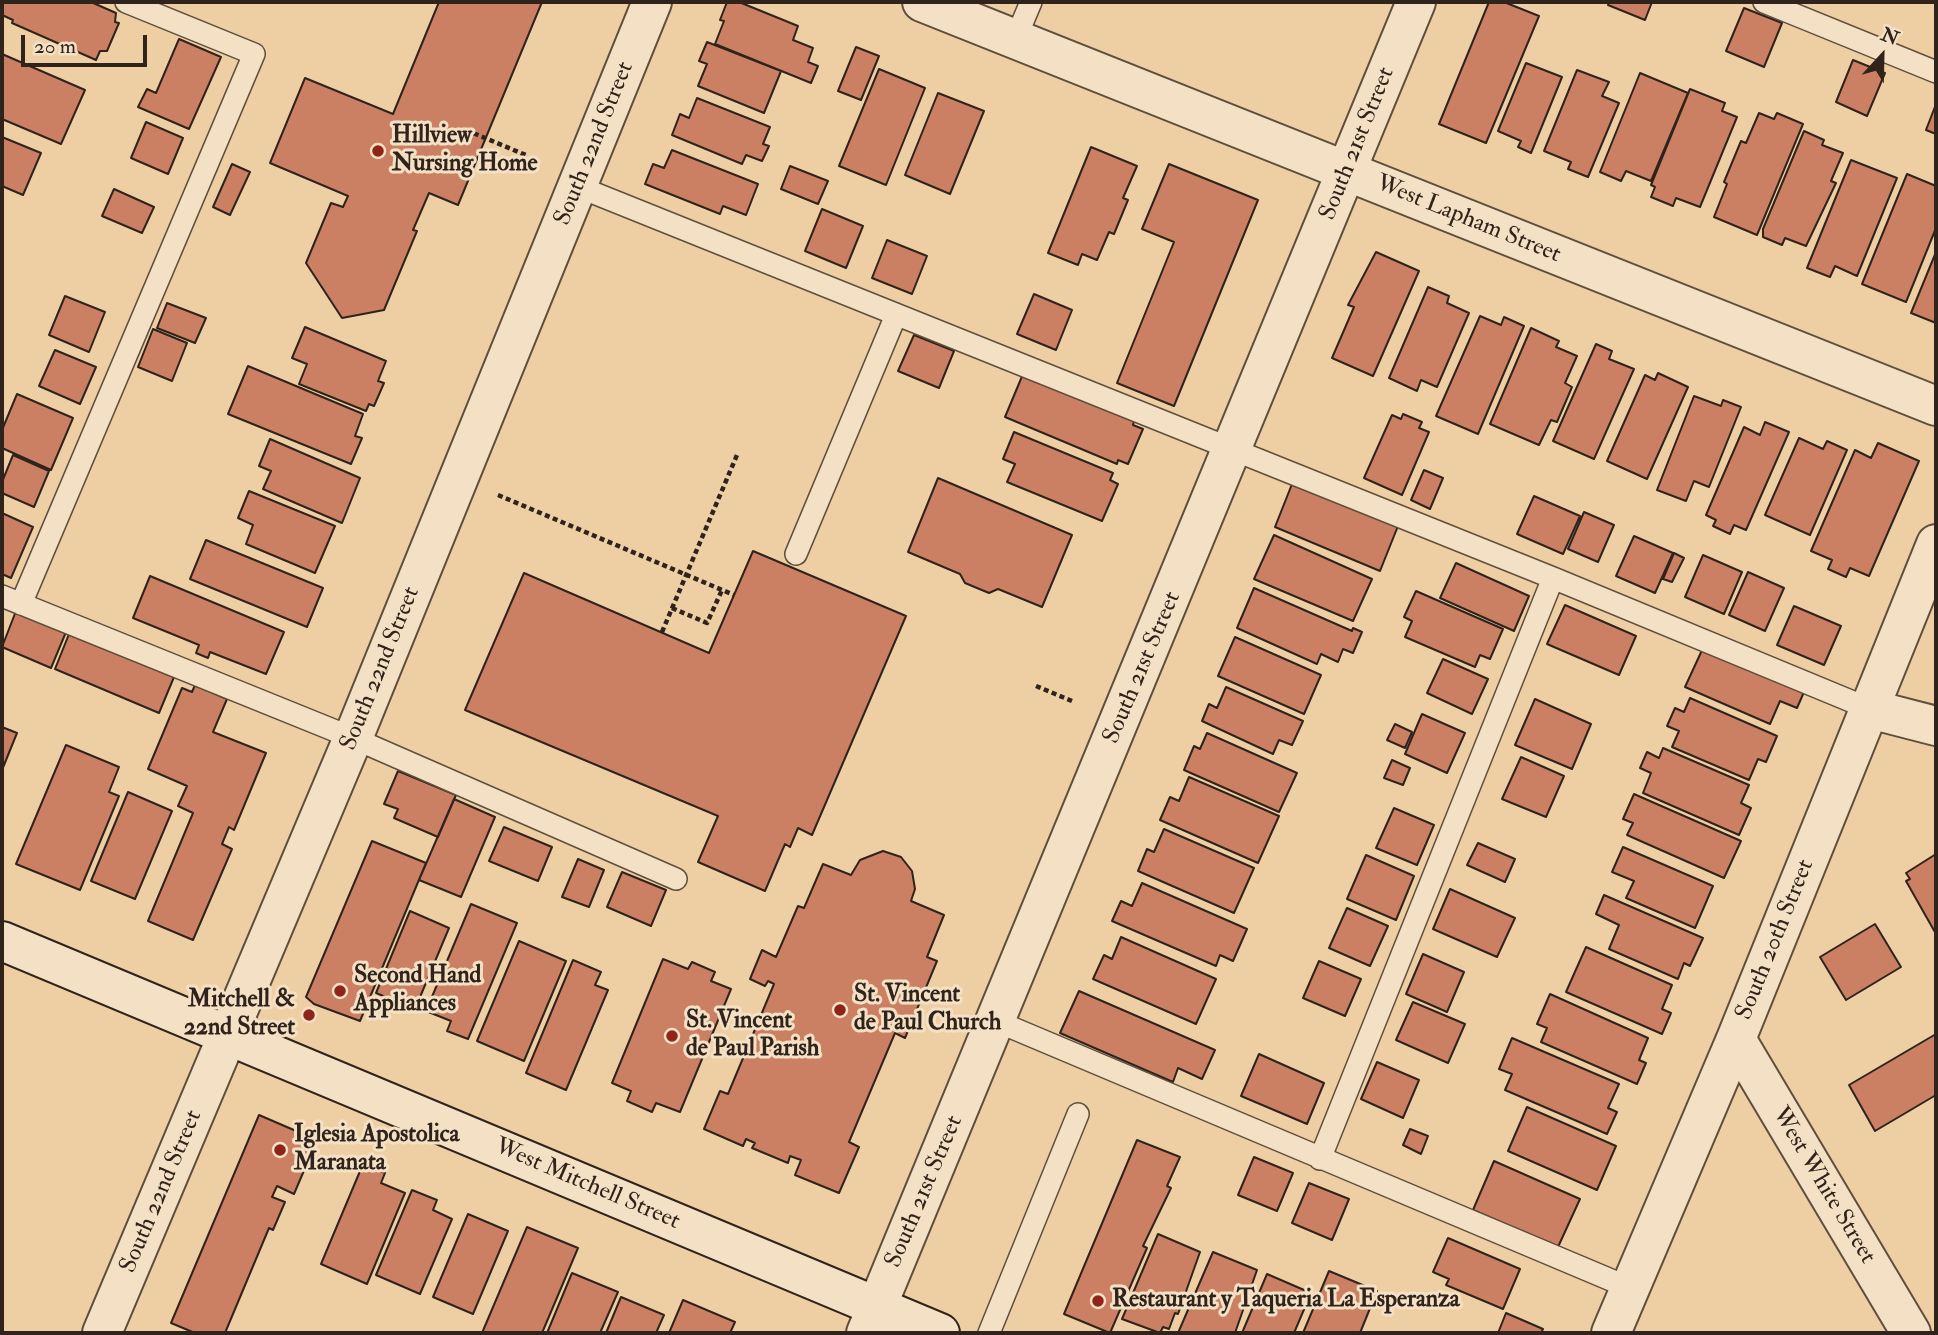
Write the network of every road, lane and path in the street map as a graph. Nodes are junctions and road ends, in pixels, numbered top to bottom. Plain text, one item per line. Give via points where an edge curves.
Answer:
1 (126, 2) edge
2 (652, 2) edge
3 (922, 2) edge
4 (1031, 2) edge
5 (1416, 2) edge
6 (1764, 2) edge
7 (1797, 8) edge
8 (1015, 40) junction
9 (1936, 72) edge
10 (466, 130) dead end
11 (528, 156) dead end
12 (1346, 172) junction
13 (579, 187) junction
14 (896, 315) junction
15 (1936, 406) edge
16 (1233, 451) junction
17 (737, 455) dead end
18 (498, 495) dead end
19 (1936, 544) edge
20 (796, 554) dead end
21 (686, 575) junction
22 (1553, 578) junction
23 (722, 590) junction
24 (734, 595) dead end
25 (11, 600) edge
26 (672, 608) junction
27 (662, 632) dead end
28 (1037, 686) dead end
29 (1072, 701) dead end
30 (1870, 709) junction
31 (1936, 726) edge
32 (353, 738) junction
33 (676, 879) dead end
34 (2, 941) edge
35 (996, 1021) junction
36 (229, 1037) junction
37 (1736, 1039) junction
38 (1079, 1114) dead end
39 (1320, 1159) junction
40 (1630, 1288) junction
41 (871, 1320) edge
42 (107, 1332) edge
43 (940, 1333) edge
44 (989, 1333) edge
45 (1611, 1333) edge
46 (1911, 1333) edge

1 - 25 lane via 254,54
2 - 13 street, South 22nd Street
3 - 8 street, West Lapham Street
4 - 8 lane
5 - 12 street, South 21st Street
6 - 7 lane
7 - 9 lane
8 - 12 street, West Lapham Street
10 - 11 path
12 - 15 street, West Lapham Street
12 - 16 street, South 21st Street
13 - 14 lane
13 - 32 street, South 22nd Street
14 - 16 lane
14 - 20 lane
16 - 22 lane
16 - 35 street, South 21st Street
17 - 21 path
18 - 21 path
19 - 30 street, South 20th Street
21 - 23 path
21 - 26 path
22 - 30 lane
22 - 39 lane
23 - 24 path
23 - 26 path via 707,623
25 - 32 lane
26 - 27 path
28 - 29 path
30 - 31 street
30 - 37 street, South 20th Street
32 - 33 lane
32 - 36 street, South 22nd Street
34 - 36 street, West Mitchell Street
35 - 39 lane
35 - 41 street, South 21st Street
36 - 41 street, West Mitchell Street
36 - 42 street, South 22nd Street
37 - 40 street, South 20th Street
37 - 46 street, West White Street
38 - 44 lane
39 - 40 lane
40 - 45 street, South 20th Street
41 - 43 street, West Mitchell Street

